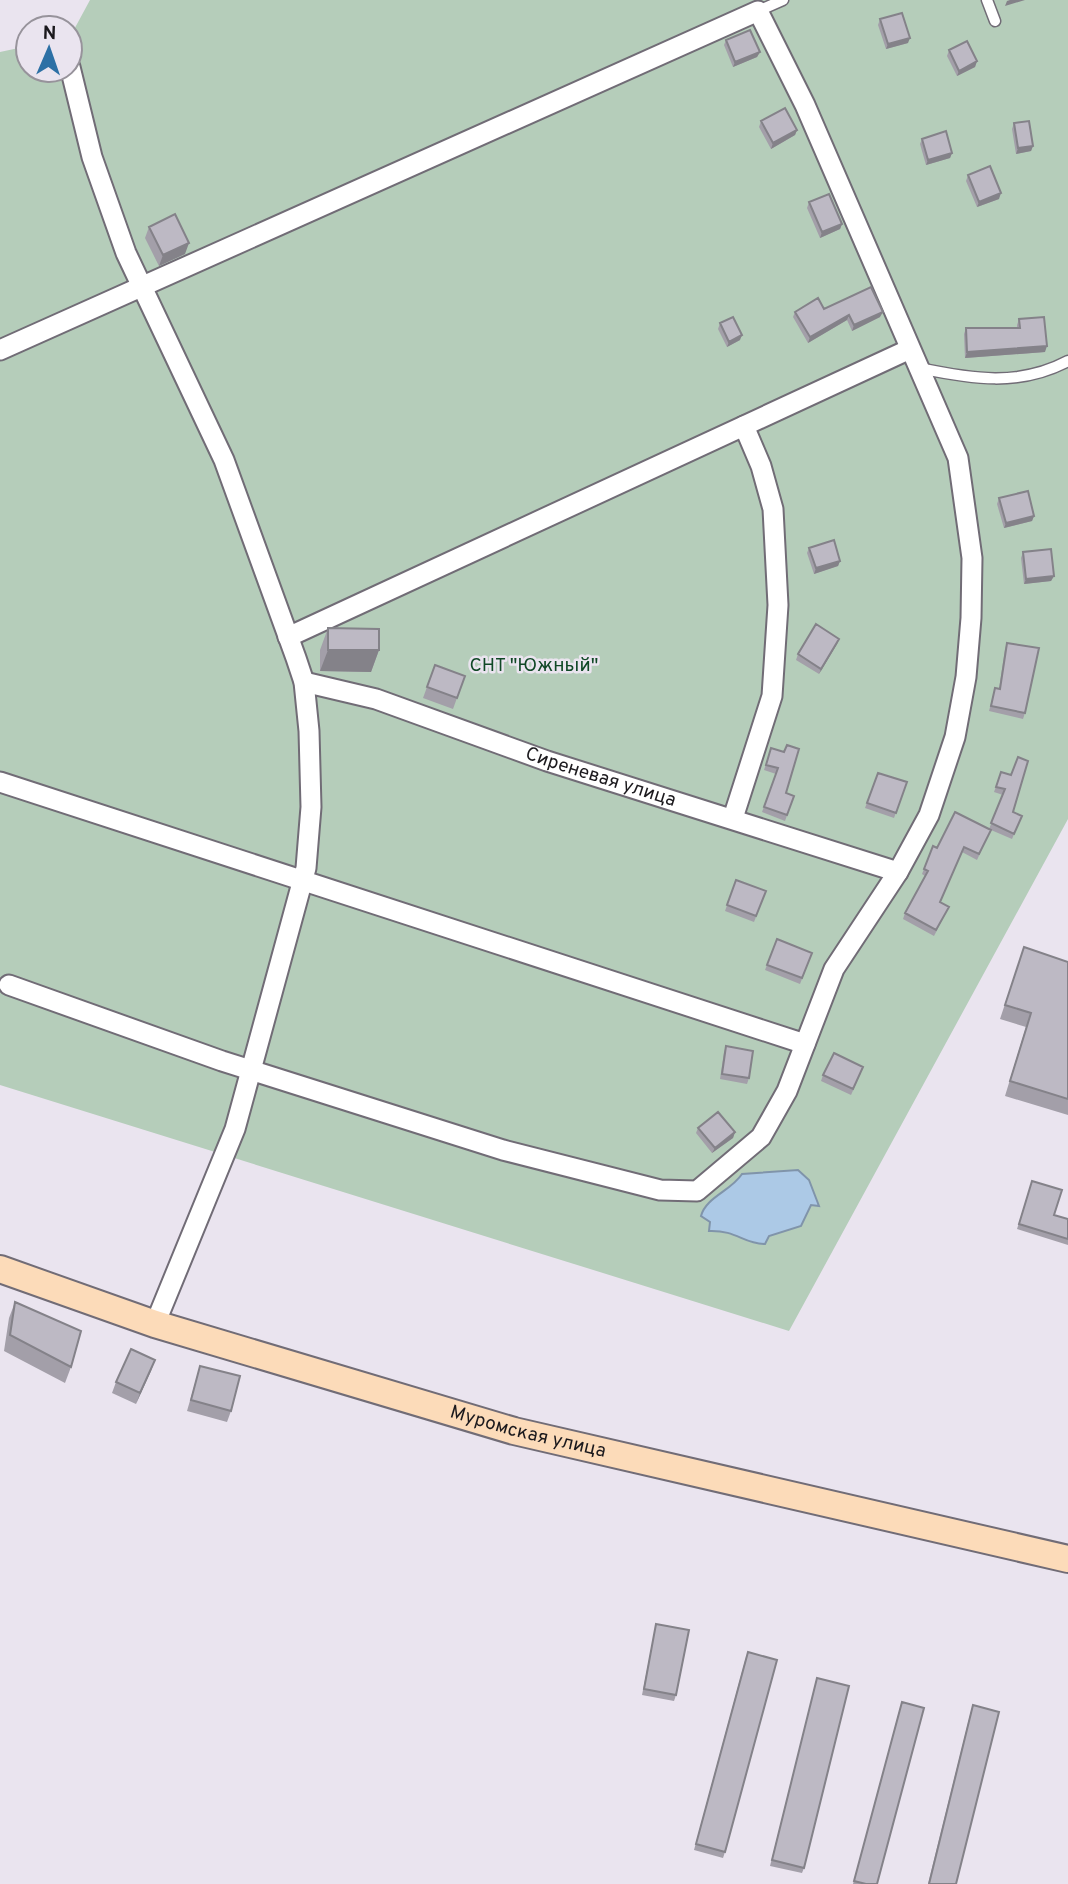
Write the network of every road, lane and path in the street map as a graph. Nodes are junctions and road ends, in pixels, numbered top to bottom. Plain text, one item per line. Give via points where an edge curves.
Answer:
1 (783, 0) edge
2 (987, 0) edge
3 (758, 11) junction
4 (995, 21) dead end
5 (74, 84) edge
6 (142, 287) junction
7 (910, 349) junction
8 (0, 350) edge
9 (1068, 363) edge
10 (918, 368) junction
11 (744, 426) junction
12 (288, 638) junction
13 (304, 682) junction
14 (0, 782) edge
15 (733, 818) junction
16 (898, 872) junction
17 (303, 880) junction
18 (9, 985) dead end
19 (805, 1044) junction
20 (252, 1070) junction
21 (0, 1269) edge
22 (155, 1324) junction
23 (1068, 1559) edge

1 - 3 lane
2 - 4 lane
3 - 6 street
3 - 7 street via 806,105
5 - 6 street via 92,157
6 - 8 street
6 - 12 street via 224,460
7 - 10 street
7 - 11 street
9 - 10 lane via 1025,379 963,377
10 - 16 street via 958,458 972,558 971,618 955,737 929,815
11 - 12 street
11 - 15 street via 773,509 778,605 772,696
12 - 13 street
13 - 15 street, Сиреневая улица via 376,699 547,761
13 - 17 street via 311,807
14 - 17 street
15 - 16 street, Сиреневая улица
16 - 19 street via 834,969
17 - 19 street
17 - 20 street
18 - 20 street
19 - 20 street via 787,1091 761,1137 697,1191 670,1192 583,1172
20 - 22 street via 235,1129
21 - 22 main road, Муромская улица
22 - 23 main road, Муромская улица via 526,1434

